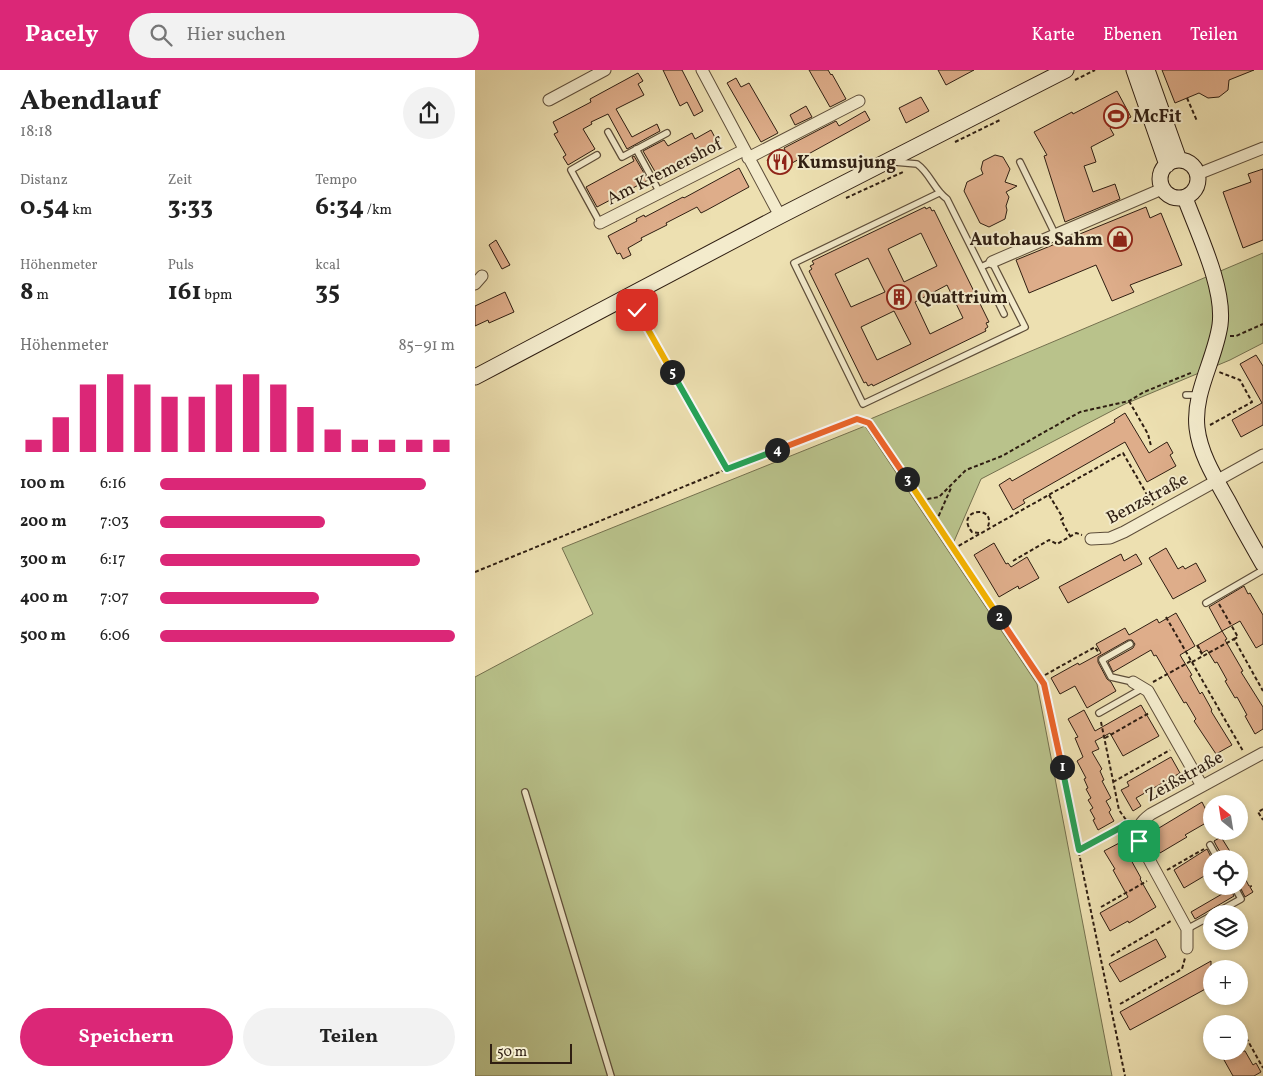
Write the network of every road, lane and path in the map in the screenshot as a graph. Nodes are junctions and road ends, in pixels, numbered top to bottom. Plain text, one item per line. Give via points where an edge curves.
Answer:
1 (605, 70) edge
2 (702, 70) edge
3 (1066, 70) edge
4 (1134, 70) edge
5 (1147, 70) edge
6 (1187, 98) dead end
7 (549, 100) dead end
8 (859, 101) dead end
9 (1197, 121) dead end
10 (608, 132) dead end
11 (667, 133) dead end
12 (1263, 148) edge
13 (637, 149) junction
14 (746, 154) junction
15 (597, 155) dead end
16 (1020, 162) dead end
17 (883, 163) junction
18 (1173, 163) junction
19 (1198, 174) junction
20 (1162, 189) junction
21 (660, 193) junction
22 (939, 193) junction
23 (1185, 198) junction
24 (780, 216) junction
25 (600, 223) joint
26 (1055, 234) junction
27 (992, 262) junction
28 (981, 266) junction
29 (629, 296) junction
30 (1004, 314) dead end
31 (1263, 324) edge
32 (1217, 337) junction
33 (1208, 367) junction
34 (475, 377) edge
35 (1129, 401) junction
36 (1197, 428) junction
37 (1151, 446) dead end
38 (1263, 455) edge
39 (727, 469) junction
40 (1217, 481) junction
41 (952, 486) junction
42 (1049, 495) junction
43 (921, 500) junction
44 (1158, 513) junction
45 (935, 523) junction
46 (987, 529) junction
47 (982, 532) junction
48 (1070, 536) junction
49 (1091, 539) joint
50 (953, 549) junction
51 (1013, 561) dead end
52 (1263, 564) edge
53 (1263, 570) edge
54 (475, 572) edge
55 (1215, 598) junction
56 (1206, 603) dead end
57 (1166, 617) dead end
58 (1234, 639) junction
59 (1130, 644) dead end
60 (1197, 645) dead end
61 (1203, 656) junction
62 (1102, 660) junction
63 (1192, 661) junction
64 (1045, 675) dead end
65 (1138, 685) junction
66 (1263, 691) edge
67 (1158, 708) junction
68 (1099, 713) joint
69 (1104, 738) junction
70 (1178, 745) junction
71 (1263, 753) edge
72 (1249, 761) junction
73 (1113, 782) junction
74 (1202, 786) junction
75 (525, 792) dead end
76 (1263, 809) edge
77 (1263, 820) edge
78 (1133, 825) junction
79 (1210, 845) joint
80 (1079, 850) junction
81 (1213, 850) edge
82 (1157, 875) junction
83 (1239, 895) edge
84 (1230, 905) edge
85 (1101, 907) dead end
86 (1180, 916) junction
87 (1203, 921) edge
88 (1187, 930) junction
89 (1187, 948) joint
90 (1111, 956) dead end
91 (1120, 1004) dead end
92 (1248, 1041) edge
93 (1263, 1068) edge
94 (611, 1076) edge
95 (1125, 1076) edge

1 - 7 street
2 - 14 street
3 - 17 street
4 - 18 street
5 - 18 street
6 - 9 path
8 - 14 street, Am Kremershof
10 - 13 lane via 622,157
11 - 13 lane
12 - 19 street
13 - 21 lane
14 - 21 street, Am Kremershof
14 - 24 street
15 - 25 lane via 571,170
16 - 26 lane
17 - 22 lane via 917,164 931,178
17 - 24 street
18 - 19 street via 1186,161
18 - 20 street via 1162,170
19 - 23 street via 1197,188
20 - 23 street via 1172,197
20 - 26 street
21 - 25 street, Am Kremershof
22 - 27 lane via 794,263 863,404 1025,327
22 - 28 lane via 947,199
23 - 32 street via 1217,286 1220,314
24 - 29 street
26 - 27 street
27 - 28 lane
28 - 30 lane
29 - 34 street
29 - 39 path
31 - 32 path via 1236,336
32 - 33 street
33 - 35 path
33 - 36 street via 1193,395
33 - 36 path via 1240,380 1252,402 1208,427
35 - 37 path via 1148,434
35 - 41 path via 1080,412 1002,456 966,470
36 - 40 street via 1203,454
38 - 40 street, Benzstraße
39 - 43 path via 857,419 869,423
39 - 54 path
40 - 44 street, Benzstraße
40 - 52 street
41 - 43 path via 939,498
41 - 45 path
42 - 44 path via 1123,453
42 - 46 path
42 - 48 path
43 - 45 path
44 - 49 street, Benzstraße via 1110,538
45 - 50 path
46 - 47 path
46 - 47 path via 990,524 987,516 983,512 973,513 968,519 968,527 977,534
47 - 50 path
48 - 49 path via 1076,533
48 - 51 path via 1057,544 1049,540
50 - 80 path via 1044,684
53 - 55 lane
55 - 56 lane
55 - 58 path via 1238,637
57 - 63 path
58 - 61 path
58 - 66 path
59 - 62 lane
60 - 61 path
61 - 63 path
62 - 64 path via 1095,647
62 - 65 lane via 1111,677
63 - 65 path
63 - 72 path
65 - 67 street via 1148,691
65 - 68 lane
67 - 69 path
67 - 70 street
68 - 69 path
69 - 73 path
70 - 73 path
70 - 74 street
71 - 72 street, Zeißstraße
72 - 74 street, Zeißstraße
73 - 78 path via 1119,810
74 - 78 street, Zeißstraße
75 - 94 lane
76 - 77 path via 1258,812
78 - 80 path
78 - 82 street, Zeißstraße
79 - 81 lane
79 - 82 path
80 - 95 path
82 - 85 path
82 - 86 street, Zeißstraße
83 - 84 lane via 1241,899
86 - 88 street, Zeißstraße
86 - 90 path
87 - 88 lane
88 - 89 street, Zeißstraße
89 - 91 path via 1183,969
92 - 93 path

